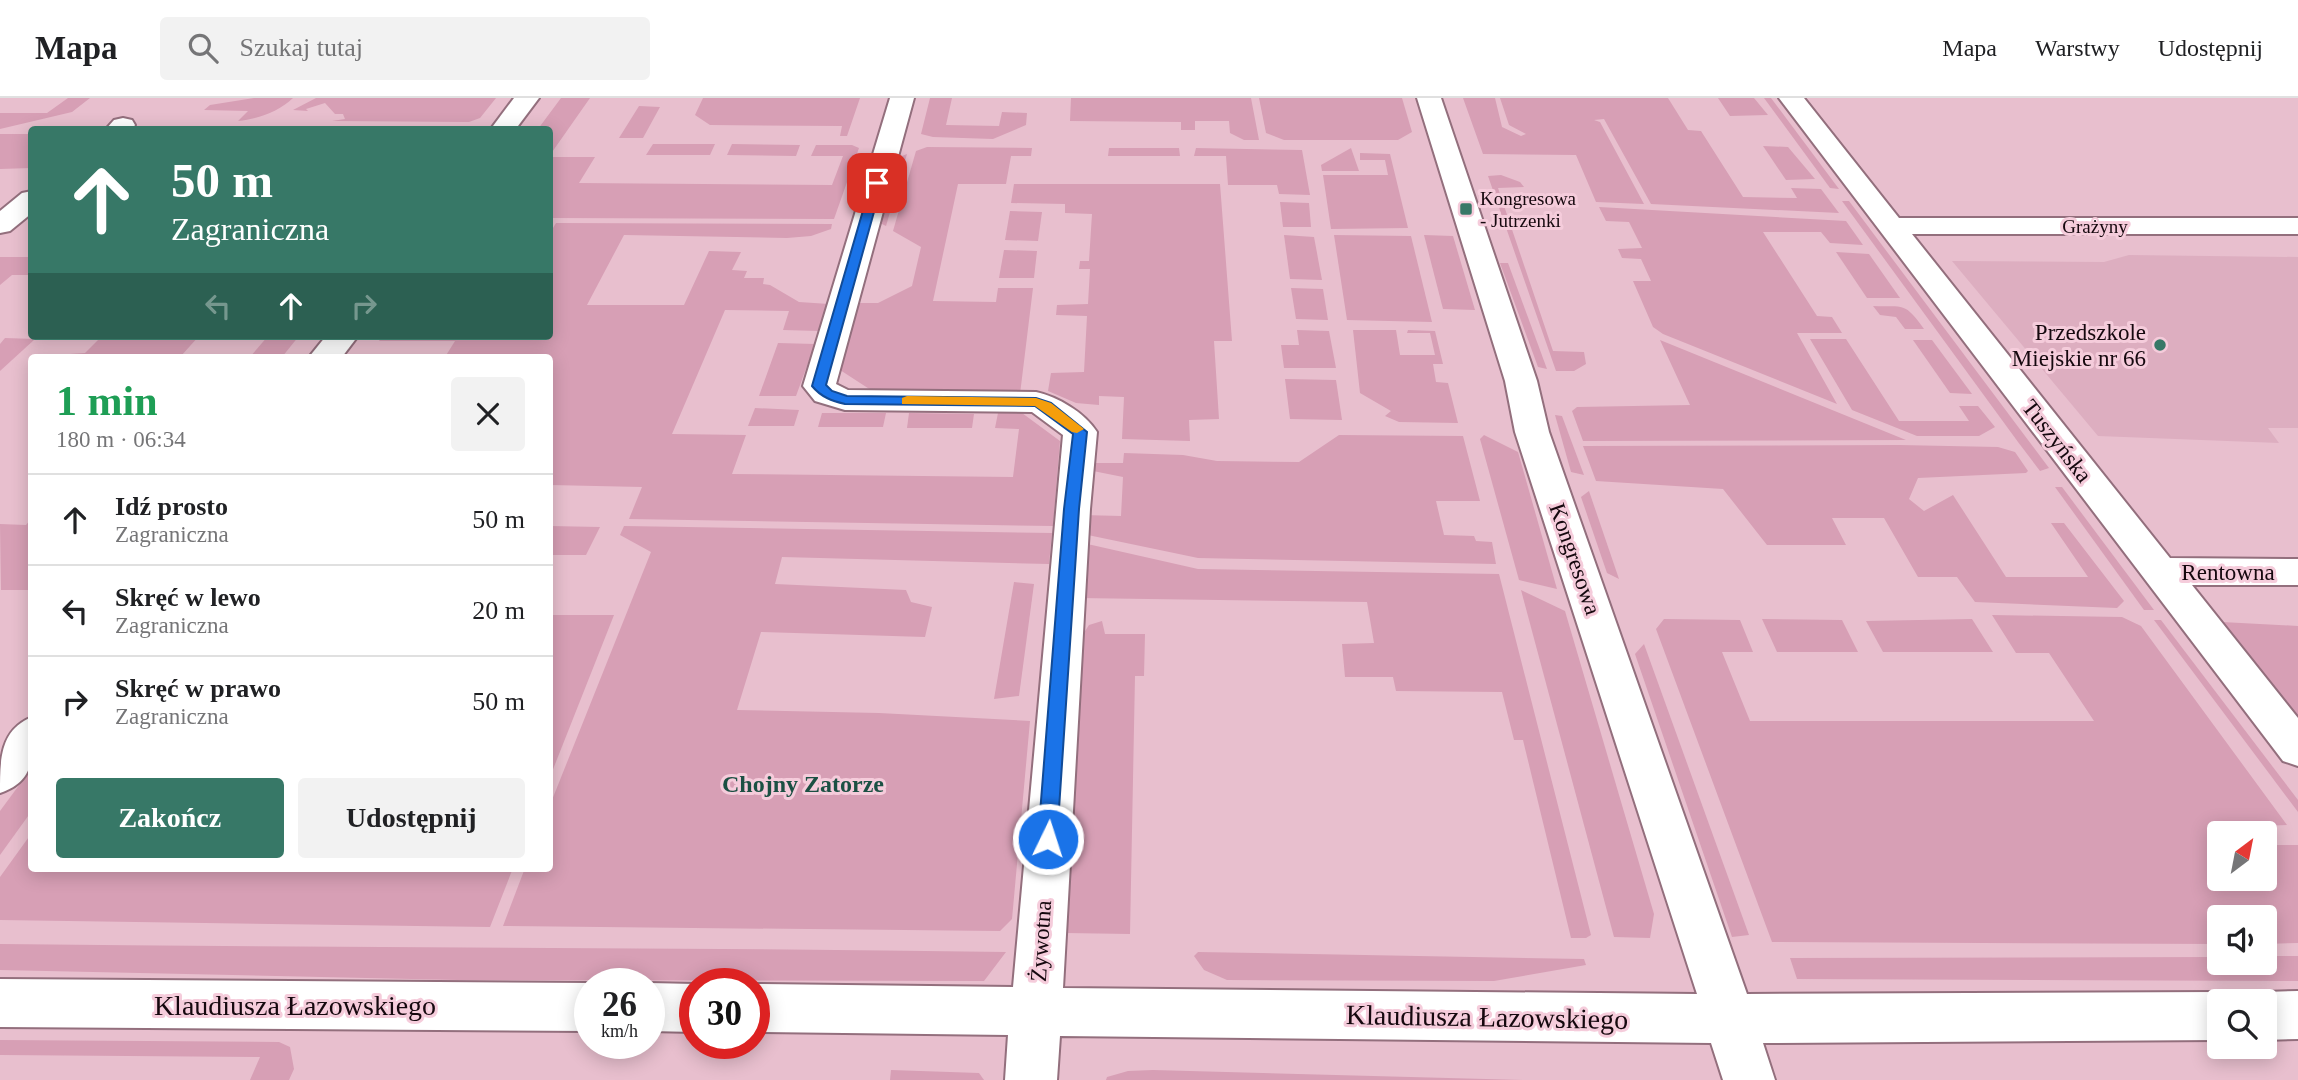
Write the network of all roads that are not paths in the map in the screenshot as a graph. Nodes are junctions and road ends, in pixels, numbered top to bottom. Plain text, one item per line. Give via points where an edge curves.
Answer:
1 (527, 98) edge
2 (902, 98) edge
3 (1429, 98) edge
4 (1791, 98) edge
5 (505, 126) edge
6 (28, 202) edge
7 (0, 225) edge
8 (1892, 226) junction
9 (2298, 226) edge
10 (339, 340) edge
11 (327, 354) edge
12 (2157, 571) junction
13 (2298, 572) edge
14 (28, 739) edge
15 (2298, 749) edge
16 (0, 775) edge
17 (0, 1003) edge
18 (574, 1007) edge
19 (770, 1008) edge
20 (1036, 1011) junction
21 (2298, 1015) edge
22 (2207, 1016) edge
23 (2277, 1016) edge
24 (1730, 1019) junction
25 (1031, 1080) edge
26 (1749, 1080) edge

1 - 5 street
2 - 20 street, Żywotna via 819,386 845,400 1036,402 1080,432
3 - 24 street, Kongresowa via 1521,381 1532,432
4 - 8 street, Tuszyńska
6 - 7 street
8 - 9 street, Grażyny
8 - 12 street, Tuszyńska
10 - 11 street
12 - 13 street, Rentowna
12 - 15 street, Tuszyńska
14 - 16 street
17 - 18 street, Klaudiusza Łazowskiego
19 - 20 street, Klaudiusza Łazowskiego
20 - 24 street, Klaudiusza Łazowskiego
20 - 25 street, Żywotna
21 - 23 street
22 - 24 street, Klaudiusza Łazowskiego
24 - 26 street, Kongresowa

